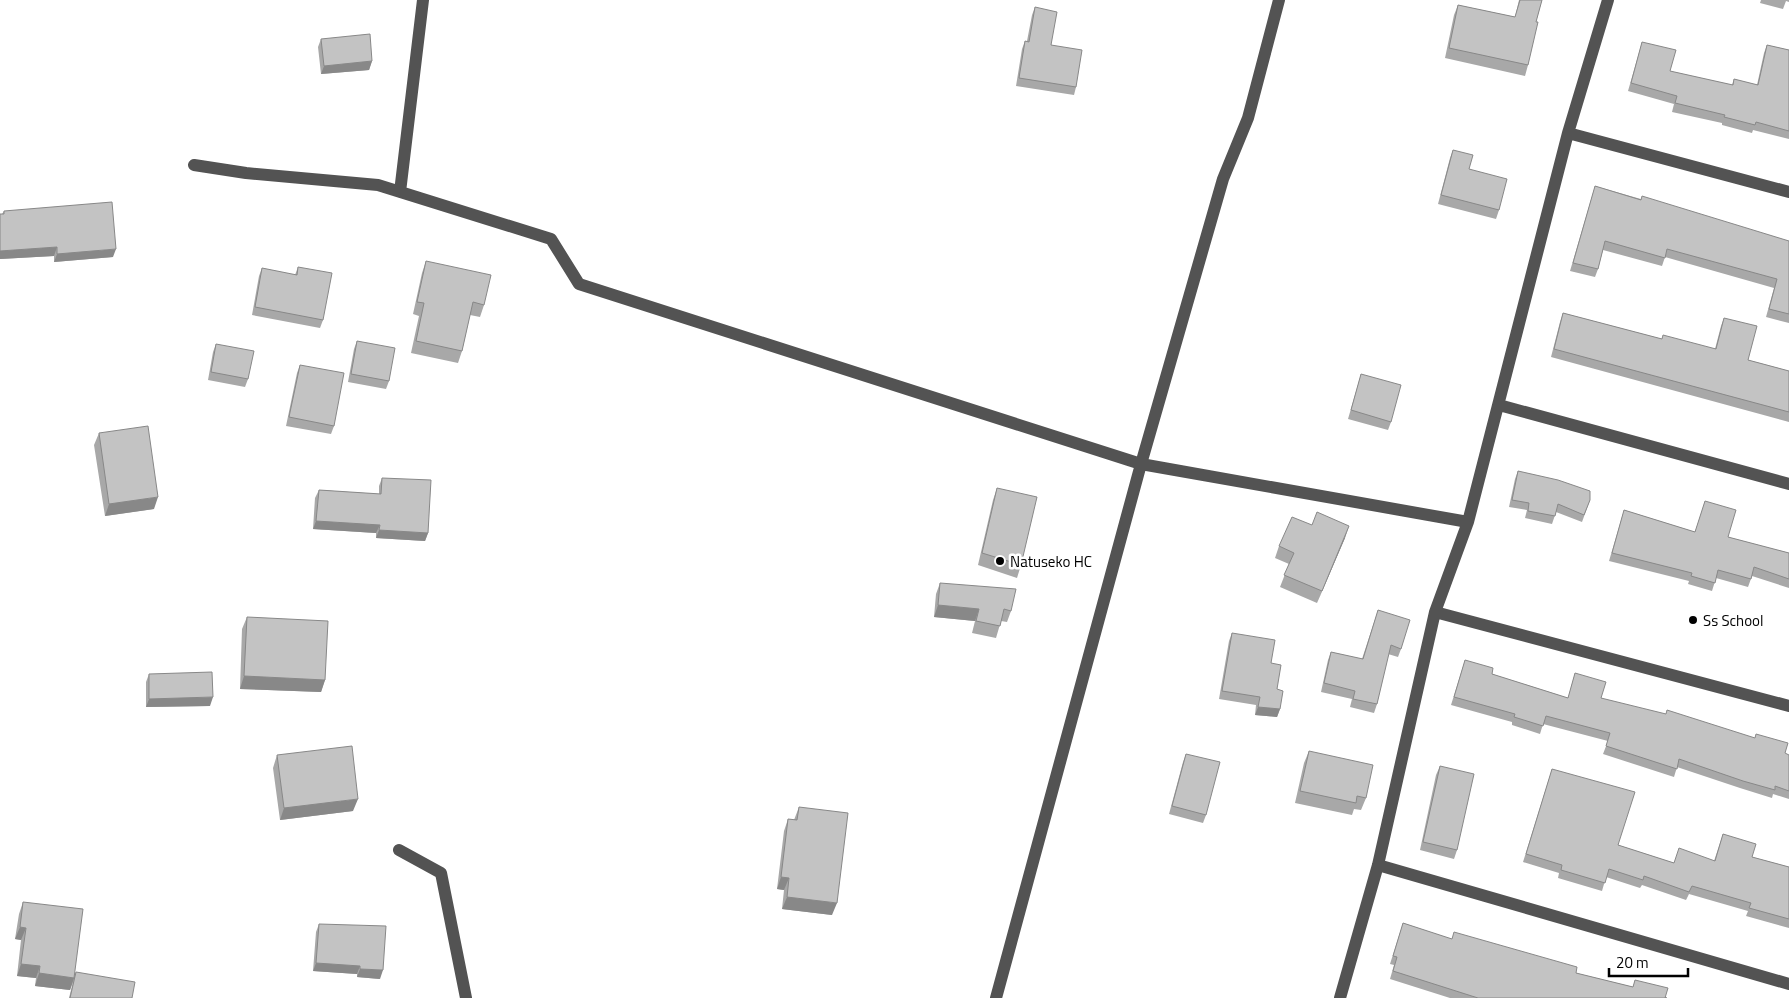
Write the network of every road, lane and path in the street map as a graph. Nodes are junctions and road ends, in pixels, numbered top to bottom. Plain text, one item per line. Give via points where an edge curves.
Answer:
1 (423, 0) edge
2 (1280, 0) edge
3 (1608, 0) edge
4 (1568, 133) junction
5 (194, 165) dead end
6 (400, 192) junction
7 (1789, 192) edge
8 (1499, 405) junction
9 (1141, 464) junction
10 (1789, 484) edge
11 (1468, 522) junction
12 (1435, 612) junction
13 (1789, 706) edge
14 (399, 850) dead end
15 (1378, 866) junction
16 (1789, 984) edge
17 (466, 998) edge
18 (996, 998) edge
19 (1340, 998) edge

1 - 6 street
2 - 9 street via 1248,118 1223,179
3 - 4 street
4 - 7 street
4 - 8 street
5 - 6 street via 378,185
6 - 9 street via 551,239 579,284
8 - 10 street
8 - 11 street
9 - 11 street
9 - 18 street
11 - 12 street
12 - 13 street
12 - 15 street
14 - 17 street via 441,873
15 - 16 street
15 - 19 street

